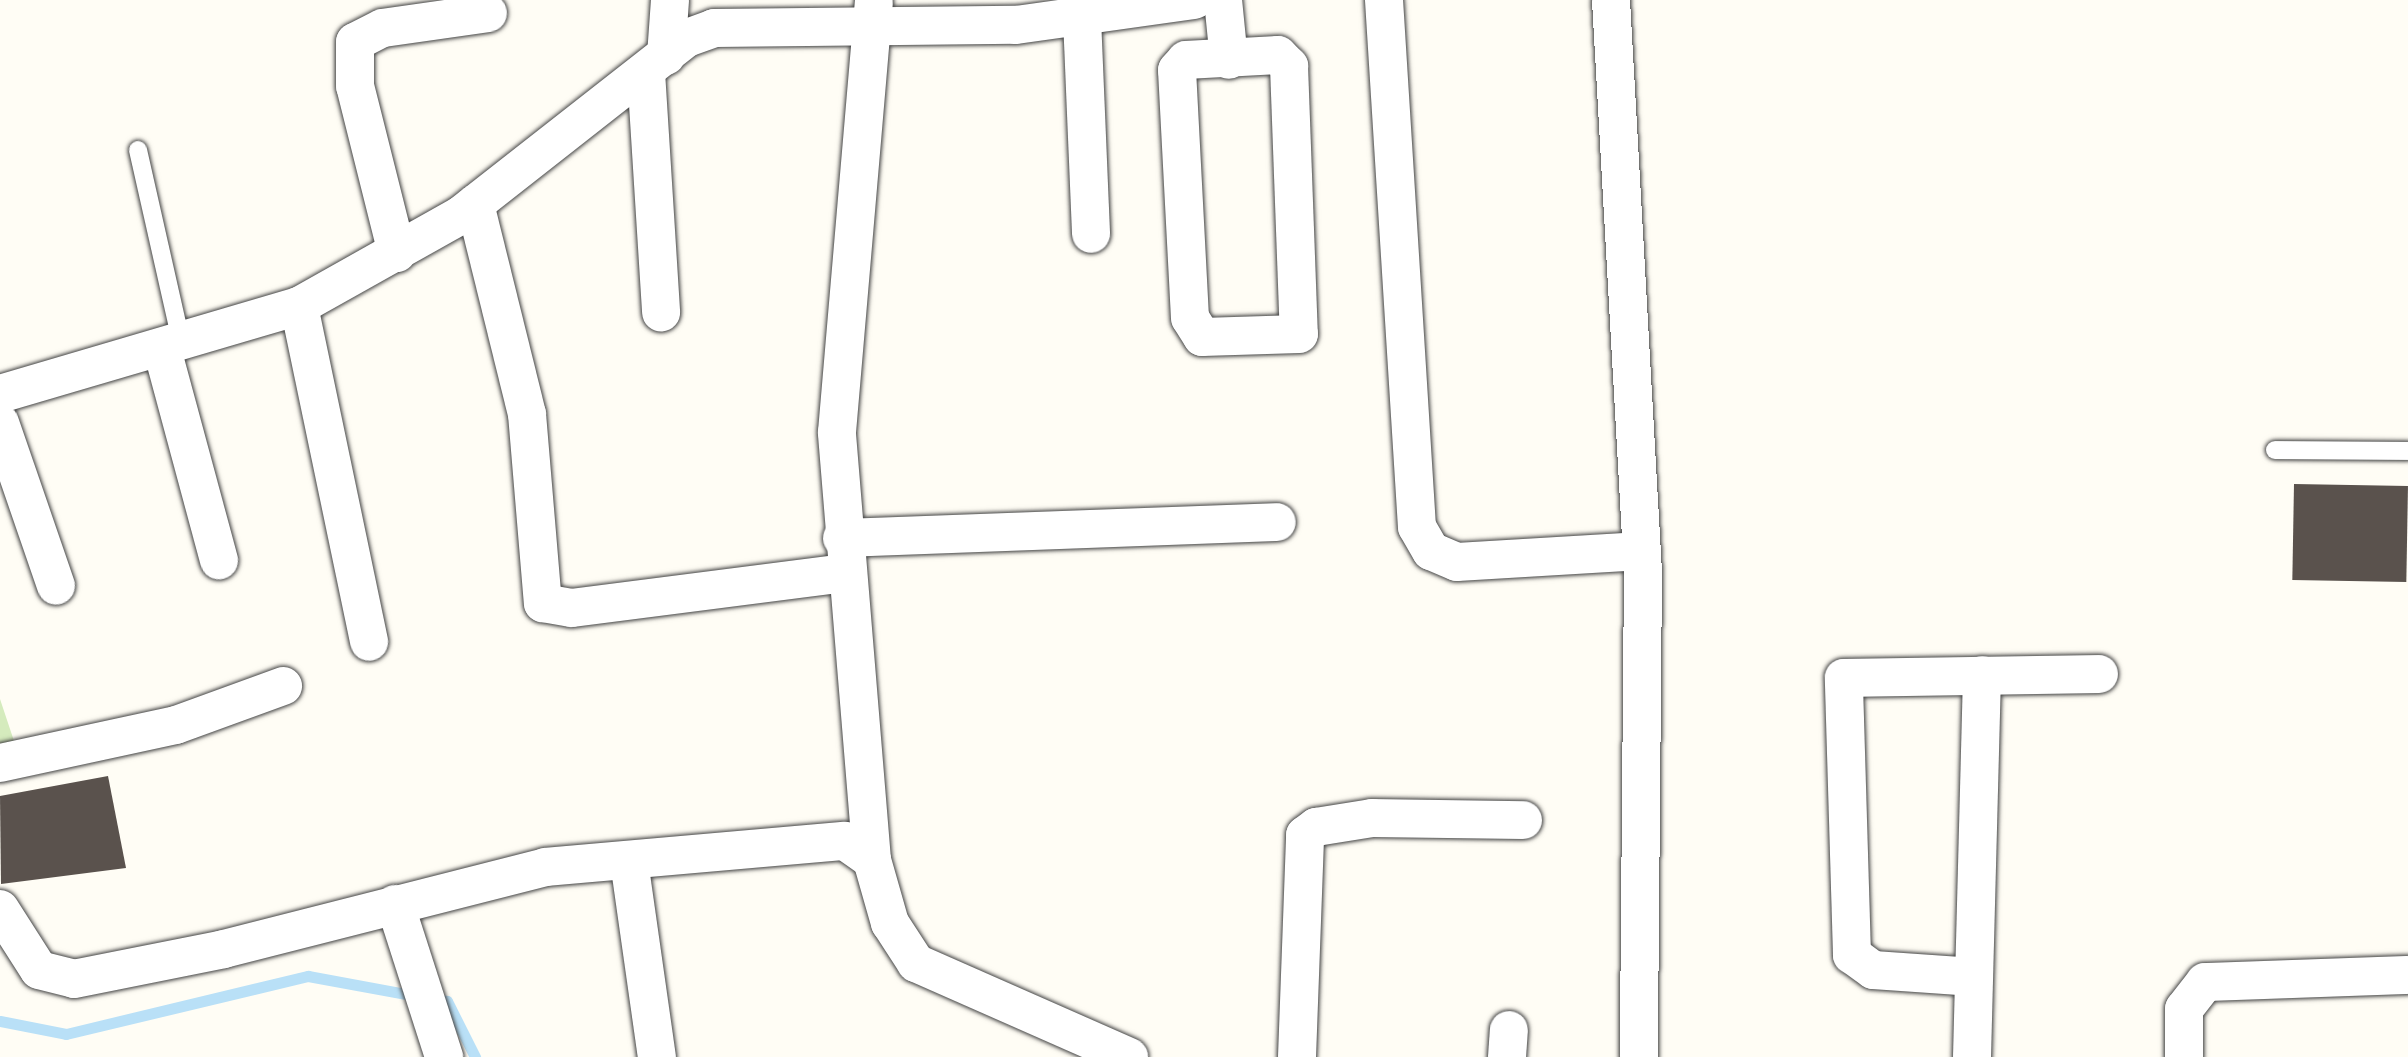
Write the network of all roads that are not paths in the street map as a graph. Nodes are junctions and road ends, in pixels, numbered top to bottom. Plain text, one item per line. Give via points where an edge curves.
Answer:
1 (670, 0) edge
2 (1194, 0) edge
3 (1223, 0) edge
4 (1384, 0) edge
5 (1611, 0) edge
6 (488, 13) dead end
7 (874, 13) edge
8 (1082, 18) junction
9 (1229, 60) junction
10 (656, 64) junction
11 (138, 150) dead end
12 (475, 204) junction
13 (1091, 234) dead end
14 (397, 253) junction
15 (299, 306) junction
16 (661, 313) dead end
17 (172, 347) junction
18 (0, 394) edge
19 (0, 423) edge
20 (2275, 450) dead end
21 (2408, 451) edge
22 (1277, 522) dead end
23 (1642, 551) junction
24 (843, 556) junction
25 (219, 560) dead end
26 (56, 586) dead end
27 (369, 642) dead end
28 (2099, 674) dead end
29 (1982, 675) junction
30 (283, 686) dead end
31 (0, 763) edge
32 (1523, 820) dead end
33 (872, 860) junction
34 (629, 861) junction
35 (395, 904) junction
36 (0, 909) edge
37 (2408, 975) edge
38 (1974, 977) junction
39 (439, 1043) edge
40 (657, 1057) edge
41 (1129, 1057) edge
42 (1297, 1057) edge
43 (1639, 1057) edge
44 (1972, 1057) edge
45 (2184, 1057) edge

1 - 10 street
2 - 8 street
3 - 9 street
4 - 23 street via 1417,527 1431,551 1457,562
5 - 23 street
6 - 14 street via 383,28 355,42 355,86
7 - 8 street
7 - 10 street via 739,23 687,38
7 - 24 street via 842,314
8 - 13 street
9 - 9 street via 1186,60 1177,70 1190,318 1202,337 1291,339 1301,320 1289,66 1278,55
10 - 12 street
10 - 16 street
11 - 17 lane
12 - 14 street
12 - 24 street via 527,414 543,603 572,608
14 - 15 street
15 - 17 street
15 - 27 street
17 - 18 street
17 - 25 street
19 - 26 street
20 - 21 lane
22 - 24 street
23 - 43 street
24 - 33 street
28 - 29 street
29 - 38 street
29 - 38 street via 1844,678 1852,955 1873,970
30 - 31 street via 176,725
32 - 42 street via 1372,818 1316,827 1305,835
33 - 34 street via 845,841 824,839
33 - 41 street via 890,923 916,963
34 - 35 street via 545,867
34 - 40 street
35 - 36 street via 74,979 39,970
35 - 39 street
37 - 45 street via 2205,982 2184,1009
38 - 44 street

